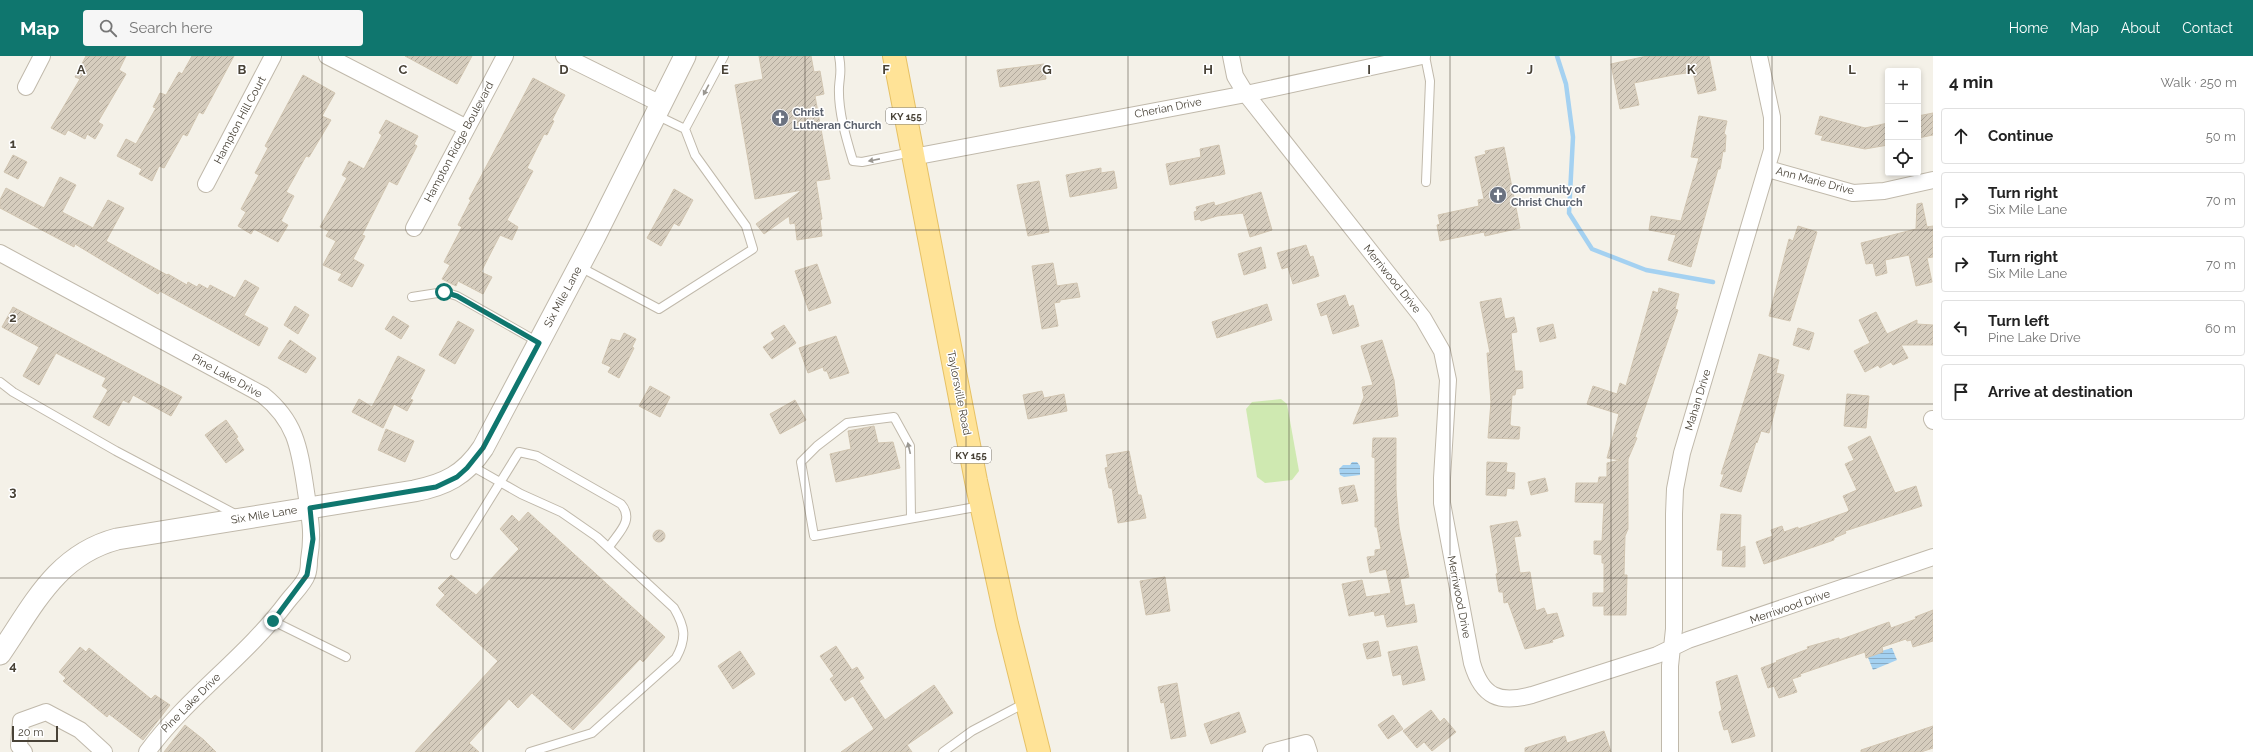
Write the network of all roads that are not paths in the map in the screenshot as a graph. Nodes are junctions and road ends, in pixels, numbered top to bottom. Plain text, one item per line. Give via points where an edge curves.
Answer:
1 (42, 56) edge
2 (273, 56) edge
3 (327, 56) edge
4 (505, 56) edge
5 (564, 56) edge
6 (685, 56) edge
7 (724, 56) edge
8 (839, 56) edge
9 (894, 56) edge
10 (1231, 56) edge
11 (1423, 56) edge
12 (1759, 56) edge
13 (26, 87) dead end
14 (1246, 94) junction
15 (659, 109) junction
16 (466, 128) junction
17 (685, 129) junction
18 (913, 154) junction
19 (1768, 168) junction
20 (1933, 180) edge
21 (1426, 182) dead end
22 (206, 184) dead end
23 (414, 228) dead end
24 (0, 253) edge
25 (579, 266) junction
26 (412, 297) dead end
27 (539, 343) junction
28 (0, 382) edge
29 (470, 465) junction
30 (500, 482) junction
31 (981, 506) junction
32 (310, 508) junction
33 (243, 518) junction
34 (911, 518) junction
35 (608, 547) junction
36 (455, 555) dead end
37 (1933, 557) edge
38 (273, 621) junction
39 (1672, 648) junction
40 (0, 654) edge
41 (346, 657) dead end
42 (1026, 702) junction
43 (24, 752) edge
44 (104, 752) edge
45 (147, 752) edge
46 (530, 752) edge
47 (943, 752) edge
48 (1039, 752) edge
49 (1271, 752) edge
50 (1309, 752) edge
51 (1670, 752) edge

1 - 13 street
2 - 22 street, Hampton Hill Court
3 - 16 street
4 - 16 street, Hampton Ridge Boulevard
5 - 15 street
6 - 15 street, Six Mile Lane
7 -> 17 lane
18 -> 8 lane via 862,162 853,160 842,115 839,87 842,71
9 - 18 main road, Taylorsville Road / KY 155
10 - 14 street, Merriwood Drive via 1236,76
11 - 14 street, Cherian Drive
11 - 21 lane via 1430,81
12 - 19 street, Mahan Drive via 1773,131
14 - 18 street, Cherian Drive
14 - 39 street, Merriwood Drive via 1423,318 1442,350 1448,380 1442,503 1472,662 1481,684 1496,697 1516,700
15 - 17 lane
15 - 25 street, Six Mile Lane
16 - 23 street, Hampton Ridge Boulevard
17 - 25 lane via 696,154 746,226 753,249 659,309
18 - 31 main road, Taylorsville Road / KY 155
19 - 20 street, Ann Marie Drive via 1853,193 1884,191
19 - 39 street, Mahan Drive via 1684,446 1678,475 1674,514
24 - 32 street, Pine Lake Drive via 251,387 274,404 292,427 299,447
25 - 27 street, Six Mile Lane
26 - 27 lane via 444,292 457,296
27 - 29 street, Six Mile Lane via 483,448
28 - 33 lane via 116,451
29 - 30 lane
29 - 32 street, Six Mile Lane via 457,477 436,487
30 - 35 lane via 561,512
30 - 35 lane via 515,456 519,452 524,452 537,456 621,504 627,511 628,519
30 - 36 lane
31 - 34 lane
31 - 42 main road, Taylorsville Road / KY 155
32 - 33 street, Six Mile Lane
32 - 38 street, Pine Lake Drive via 313,539 307,575
33 - 40 street, Six Mile Lane via 116,539 86,550 57,573
34 -> 34 lane via 910,446 894,417 847,423 801,462 814,536
35 - 46 lane via 674,608 682,621 683,645 676,658 592,733
37 - 39 street, Merriwood Drive
38 - 41 lane
38 - 45 street, Pine Lake Drive via 183,708 164,728
39 - 51 street, Mahan Drive
42 - 47 lane via 972,731
42 - 48 main road, Taylorsville Road / KY 155
43 - 44 street via 19,746 21,721 46,712 80,730
49 - 50 street via 1306,743

